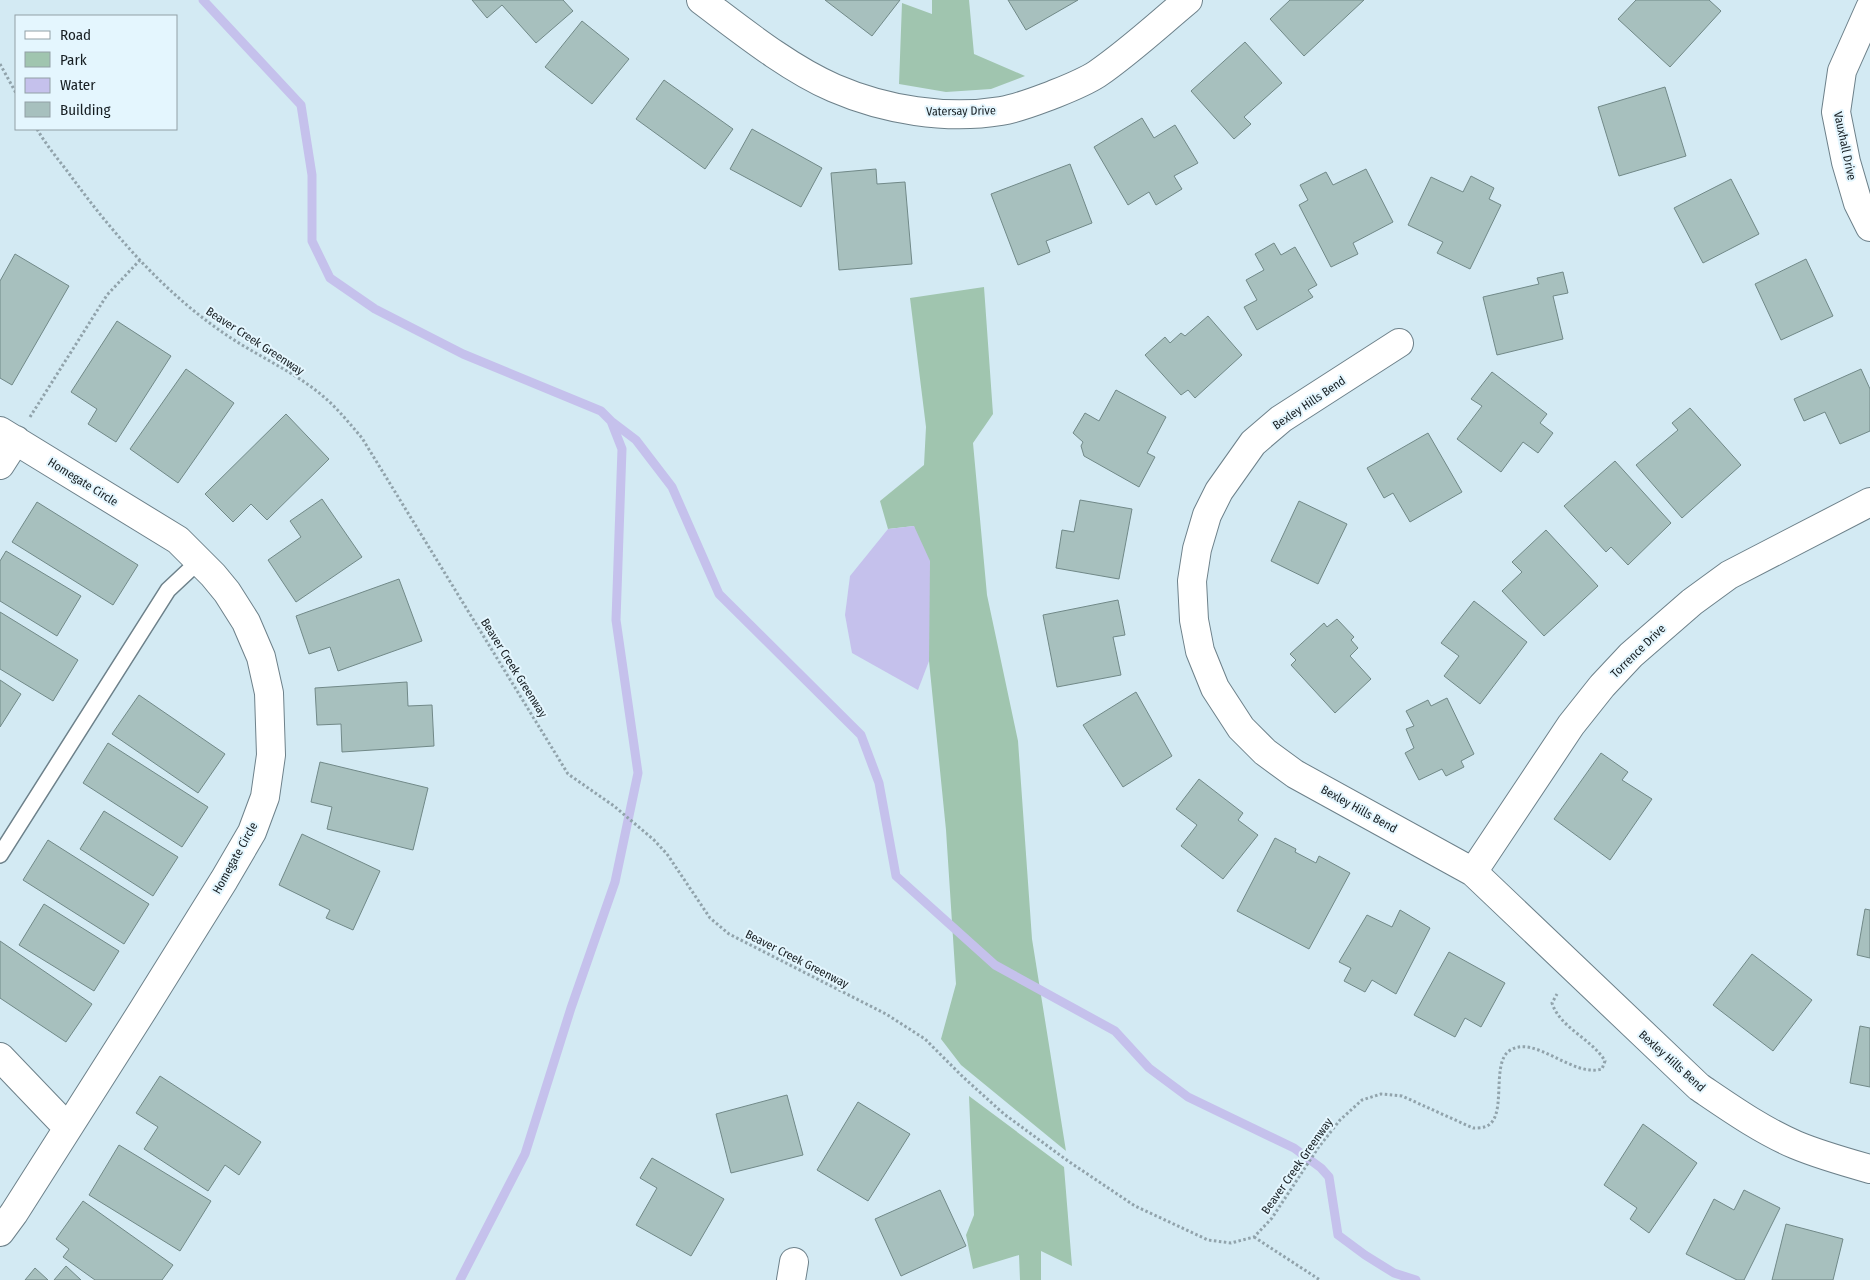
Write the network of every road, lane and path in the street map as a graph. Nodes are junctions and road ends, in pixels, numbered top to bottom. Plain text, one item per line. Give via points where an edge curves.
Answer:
1 (701, 0) edge
2 (1188, 0) edge
3 (1870, 8) edge
4 (0, 64) edge
5 (15, 91) edge
6 (38, 130) edge
7 (1870, 227) edge
8 (140, 260) junction
9 (1399, 343) dead end
10 (14, 432) edge
11 (0, 465) edge
12 (1870, 502) edge
13 (200, 560) junction
14 (0, 855) edge
15 (1473, 872) junction
16 (1560, 991) dead end
17 (0, 1057) edge
18 (68, 1128) junction
19 (1870, 1169) edge
20 (0, 1232) edge
21 (1254, 1237) junction
22 (1320, 1280) edge

1 - 2 street, Vatersay Drive via 795,66 834,88 878,103 921,112 968,113 1002,110 1033,102 1095,75
3 - 7 street, Vauxhall Drive via 1842,71 1836,112 1858,203
4 - 5 path
6 - 8 path, Beaver Creek Greenway via 85,196
8 - 10 path via 107,294
8 - 21 path, Beaver Creek Greenway via 184,304 322,396 344,416 362,438 568,774 614,806 654,840 710,918 729,934 886,1014 924,1039 1004,1114 1135,1206 1208,1240 1231,1243
9 - 15 street, Bexley Hills Bend via 1281,419 1253,444 1235,467 1207,516 1197,549 1192,581 1194,620 1200,652 1216,688 1241,728 1265,752 1295,774
10 - 11 street
10 - 13 street, Homegate Circle via 178,540
12 - 15 street, Torrence Drive via 1729,575 1645,643 1602,686 1571,725
13 - 14 lane via 168,590
13 - 18 street, Homegate Circle via 227,592 246,622 261,657 269,693 271,755 265,797 252,832 224,880
15 - 19 street, Bexley Hills Bend via 1699,1087 1734,1111 1794,1144
16 - 21 path, Beaver Creek Greenway via 1552,1003 1556,1014 1600,1052 1605,1061 1602,1069 1584,1070 1531,1048 1518,1046 1507,1052 1501,1064 1496,1113 1485,1128 1473,1128 1402,1096 1381,1094 1362,1100 1340,1120 1272,1218
17 - 18 street
18 - 20 street, Homegate Circle
21 - 22 path

